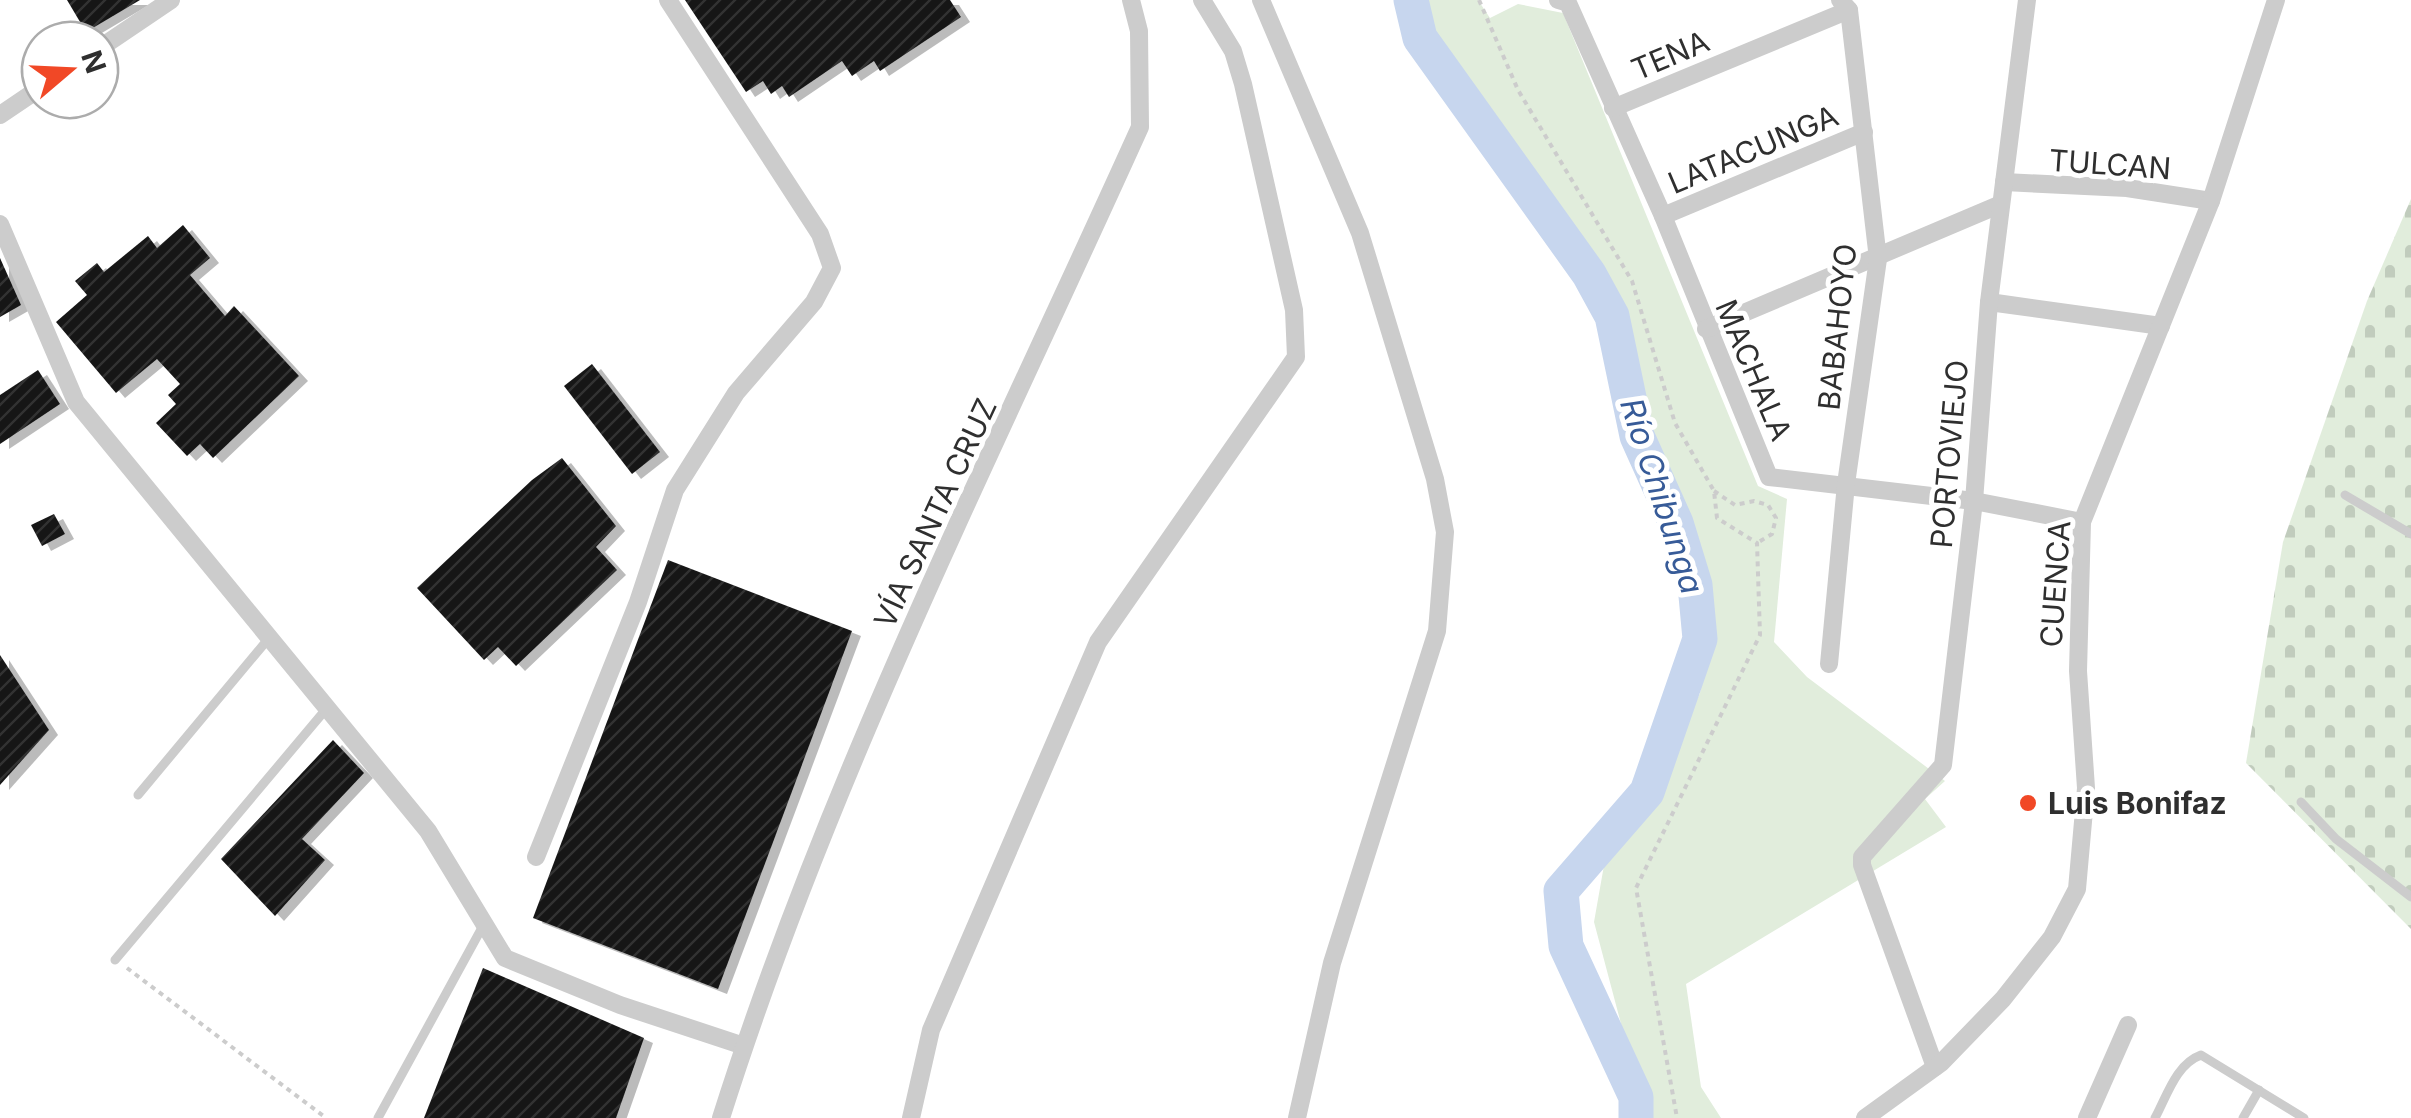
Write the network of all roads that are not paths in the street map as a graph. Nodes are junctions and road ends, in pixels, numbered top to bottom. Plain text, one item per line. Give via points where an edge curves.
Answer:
1 (171, 0) edge
2 (668, 0) edge
3 (1130, 0) edge
4 (1202, 0) edge
5 (1261, 0) edge
6 (2026, 0) edge
7 (2276, 0) edge
8 (1567, 1) edge
9 (1847, 3) edge
10 (120, 34) edge
11 (1613, 108) junction
12 (1864, 132) junction
13 (2004, 182) junction
14 (2211, 201) junction
15 (2002, 204) junction
16 (1663, 216) junction
17 (0, 224) edge
18 (1878, 258) junction
19 (1990, 302) junction
20 (2162, 326) junction
21 (1706, 329) junction
22 (1846, 484) junction
23 (2345, 495) dead end
24 (1974, 501) junction
25 (2082, 522) junction
26 (2411, 534) edge
27 (269, 638) junction
28 (1830, 664) dead end
29 (327, 708) junction
30 (138, 795) dead end
31 (2301, 802) dead end
32 (536, 856) dead end
33 (2411, 897) edge
34 (484, 924) junction
35 (115, 960) road end
36 (2128, 1025) dead end
37 (744, 1046) junction
38 (1935, 1068) junction
39 (2260, 1090) junction
40 (378, 1118) edge
41 (721, 1118) edge
42 (910, 1118) edge
43 (1297, 1118) edge
44 (1865, 1118) edge
45 (2087, 1118) edge
46 (2155, 1118) edge
47 (2244, 1118) edge
48 (2304, 1118) edge

1 - 10 street
2 - 32 street via 820,234 832,268 814,302 736,393 675,490 638,602
3 - 37 street, VÍA SANTA CRUZ via 1140,31 1140,127 892,670
4 - 42 street via 1233,52 1243,84 1294,310 1296,357 1098,642 931,1030
5 - 43 street via 1360,233 1445,532 1437,631 1332,963
6 - 13 street, PORTOVIEJO
7 - 14 street, CUENCA
8 - 11 street, MACHALA
9 - 11 street, TENA
9 - 12 street, BABAHOYO
11 - 16 street, MACHALA
12 - 16 street, LATACUNGA
12 - 18 street, BABAHOYO
13 - 14 street, TULCAN via 2127,188
13 - 15 street, PORTOVIEJO
14 - 20 street, CUENCA
15 - 18 street
15 - 19 street, PORTOVIEJO
16 - 21 street, MACHALA
17 - 27 street via 76,402
18 - 21 street
18 - 22 street, BABAHOYO
19 - 20 street
19 - 24 street, PORTOVIEJO
20 - 25 street, CUENCA
21 - 22 street, MACHALA via 1769,477
22 - 24 street, MACHALA
22 - 28 street, BABAHOYO
23 - 26 lane
24 - 25 street, MACHALA
24 - 38 street, PORTOVIEJO via 1943,765 1862,858
25 - 38 street, CUENCA via 2078,672 2086,788 2077,889 2052,938
27 - 29 street
27 - 30 lane
29 - 34 street via 428,831
29 - 35 lane
31 - 33 lane via 2336,839
34 - 37 street via 512,964
34 - 40 lane
36 - 45 street
37 - 41 street, VÍA SANTA CRUZ
38 - 44 street, CUENCA
39 - 46 lane via 2202,1055 2180,1070
39 - 47 lane
39 - 48 lane

